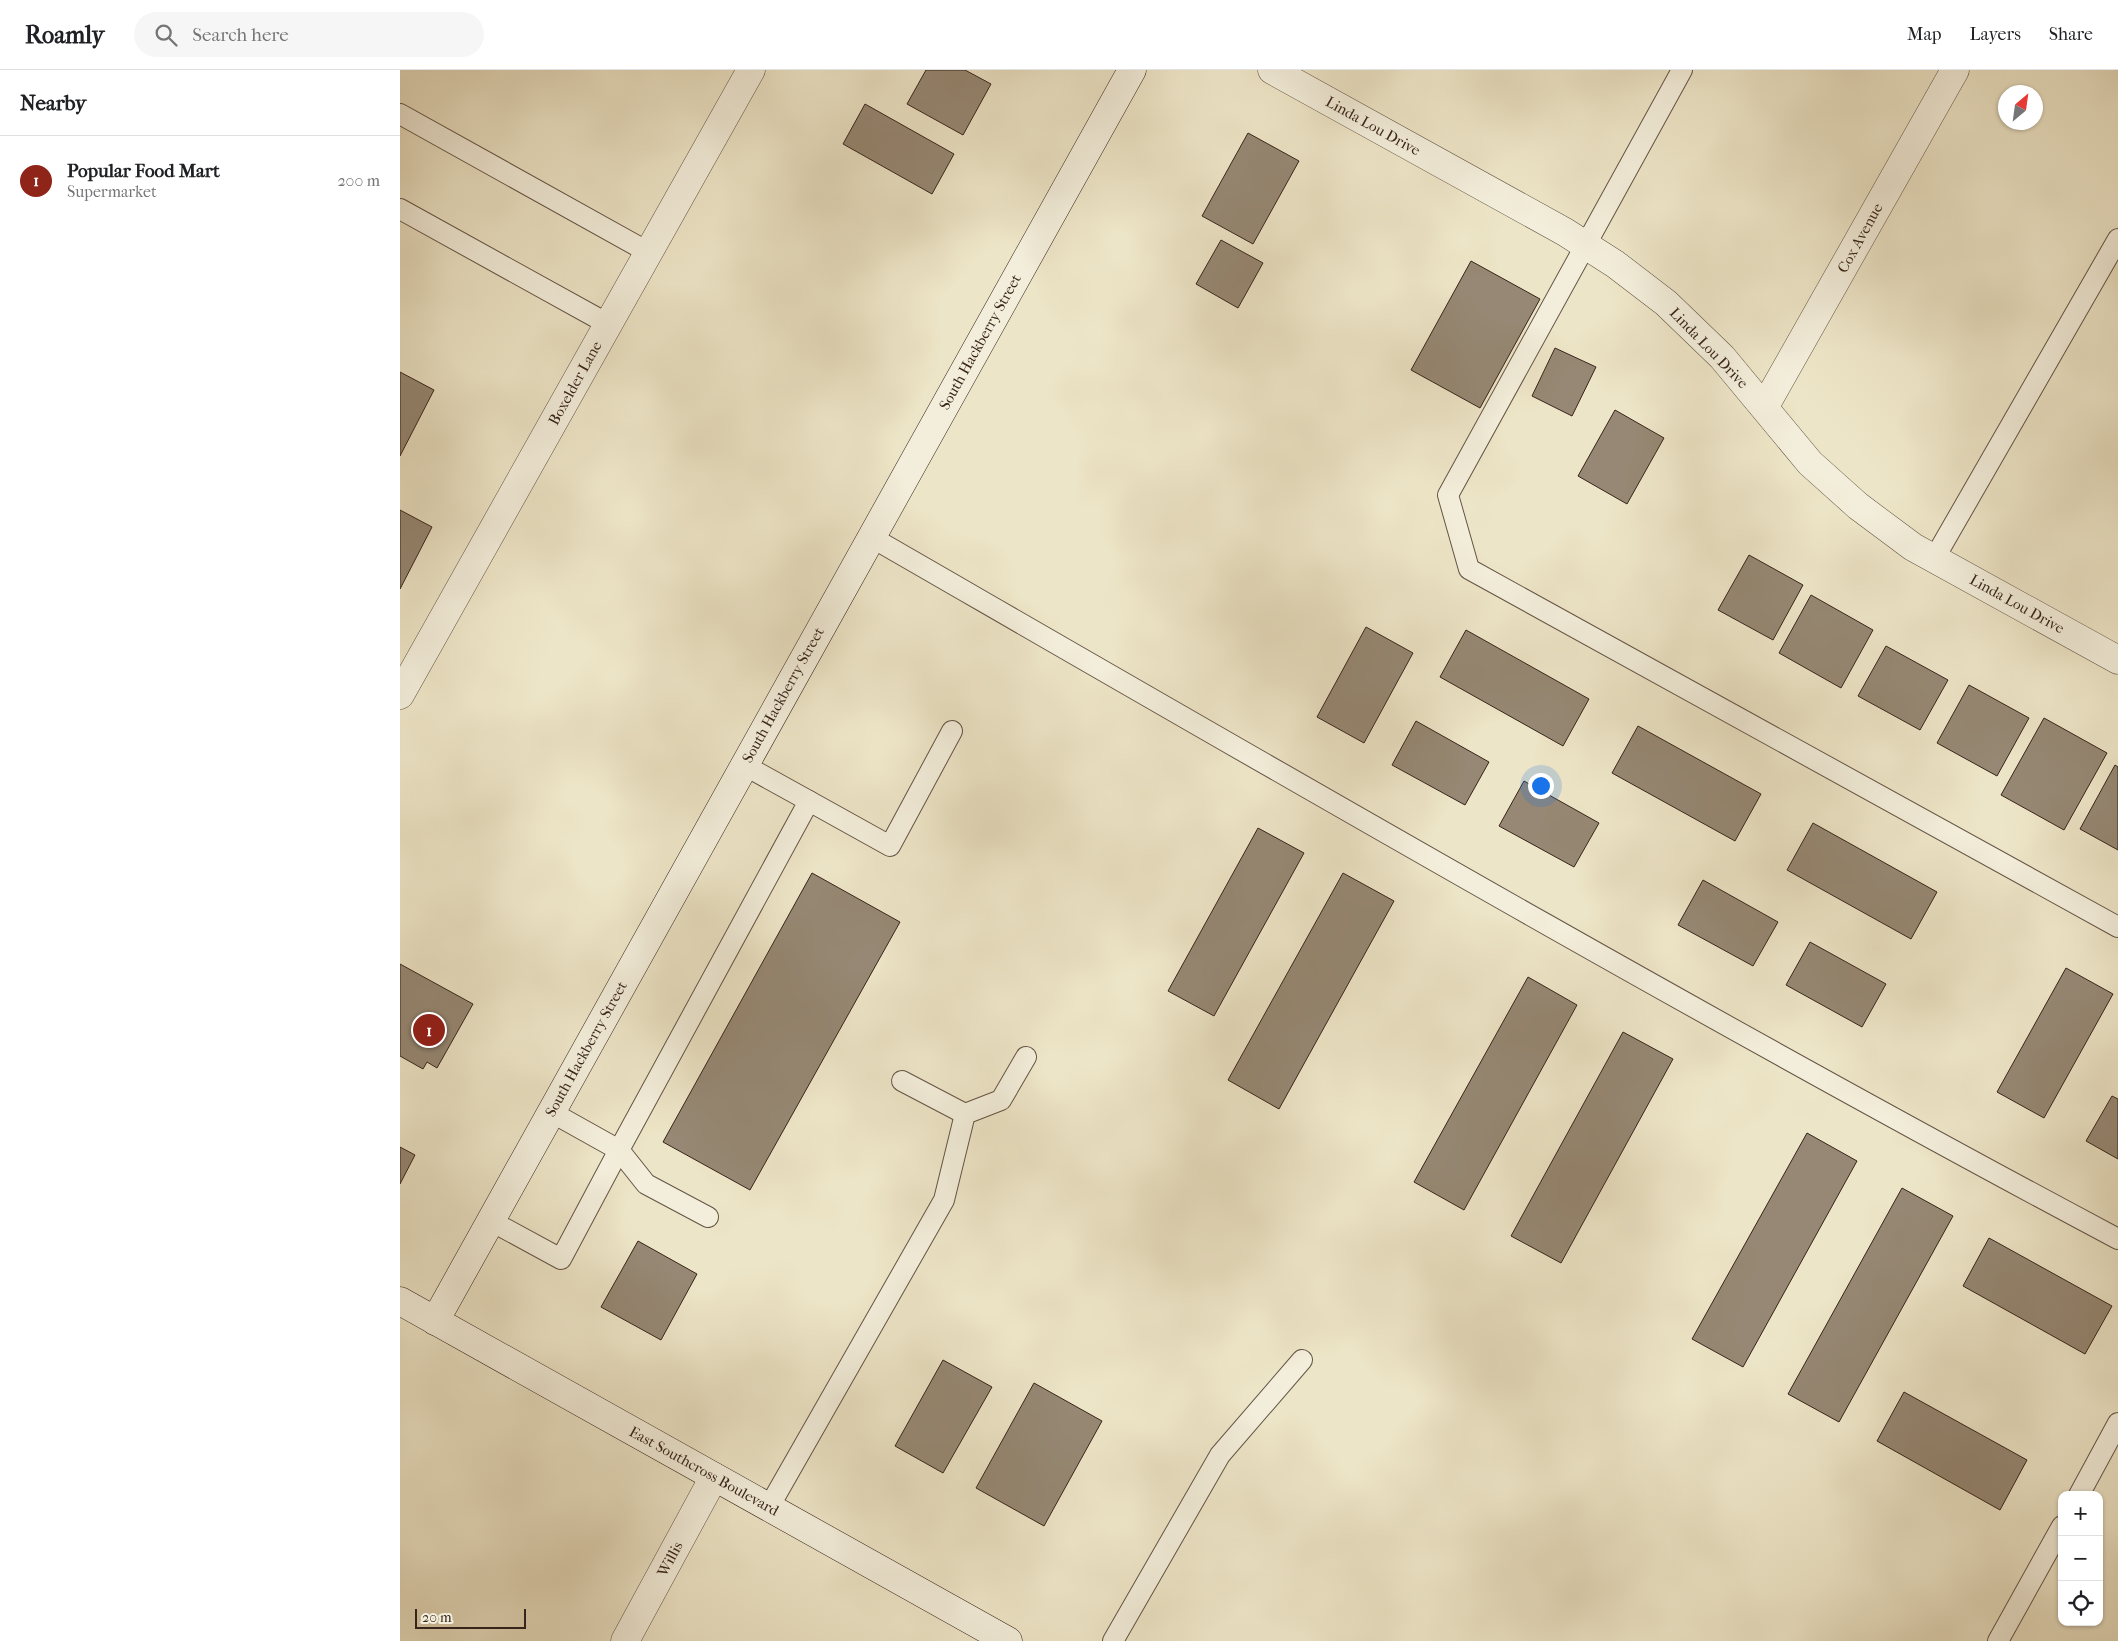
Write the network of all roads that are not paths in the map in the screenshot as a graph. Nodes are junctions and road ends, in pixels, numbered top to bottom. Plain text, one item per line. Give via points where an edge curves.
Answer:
1 (750, 70) edge
2 (1132, 70) edge
3 (1272, 70) edge
4 (1682, 70) edge
5 (1955, 70) edge
6 (400, 114) edge
7 (400, 209) edge
8 (2118, 239) edge
9 (1586, 245) junction
10 (648, 252) junction
11 (608, 324) junction
12 (1765, 406) junction
13 (871, 537) junction
14 (1934, 559) junction
15 (2118, 660) edge
16 (400, 695) edge
17 (952, 731) dead end
18 (744, 766) junction
19 (809, 801) junction
20 (2118, 927) edge
21 (1026, 1057) dead end
22 (902, 1081) dead end
23 (551, 1112) junction
24 (965, 1114) junction
25 (619, 1150) junction
26 (708, 1217) dead end
27 (491, 1220) junction
28 (2118, 1239) edge
29 (400, 1301) edge
30 (436, 1321) junction
31 (1302, 1360) dead end
32 (2118, 1423) edge
33 (714, 1477) junction
34 (2081, 1491) edge
35 (769, 1507) junction
36 (2058, 1533) edge
37 (625, 1641) edge
38 (1008, 1641) edge
39 (1113, 1641) edge
40 (1998, 1641) edge

1 - 10 street, Boxelder Lane
2 - 13 street, South Hackberry Street
3 - 9 street, Linda Lou Drive
4 - 9 lane
5 - 12 street, Cox Avenue
6 - 10 lane
7 - 11 lane
8 - 14 lane
9 - 12 street, Linda Lou Drive via 1666,303 1722,356
9 - 20 lane via 1448,494 1470,570
10 - 11 street, Boxelder Lane
11 - 16 street, Boxelder Lane
12 - 14 street, Linda Lou Drive via 1810,463 1858,506
13 - 18 street, South Hackberry Street
13 - 28 lane via 1243,752 1893,1119
14 - 15 street, Linda Lou Drive
17 - 19 lane via 890,846
18 - 19 lane
18 - 23 street, South Hackberry Street
19 - 25 lane
21 - 24 lane via 1001,1100
22 - 24 lane
23 - 25 lane
23 - 27 street, South Hackberry Street
24 - 35 lane via 944,1200
25 - 26 lane via 646,1184
25 - 27 lane via 561,1259
27 - 30 street, South Hackberry Street
29 - 30 street, East Southcross Boulevard
30 - 33 street, East Southcross Boulevard
31 - 39 lane via 1220,1455
32 - 34 lane
33 - 35 street, East Southcross Boulevard
33 - 37 street, Willis
35 - 38 street, East Southcross Boulevard
36 - 40 lane

